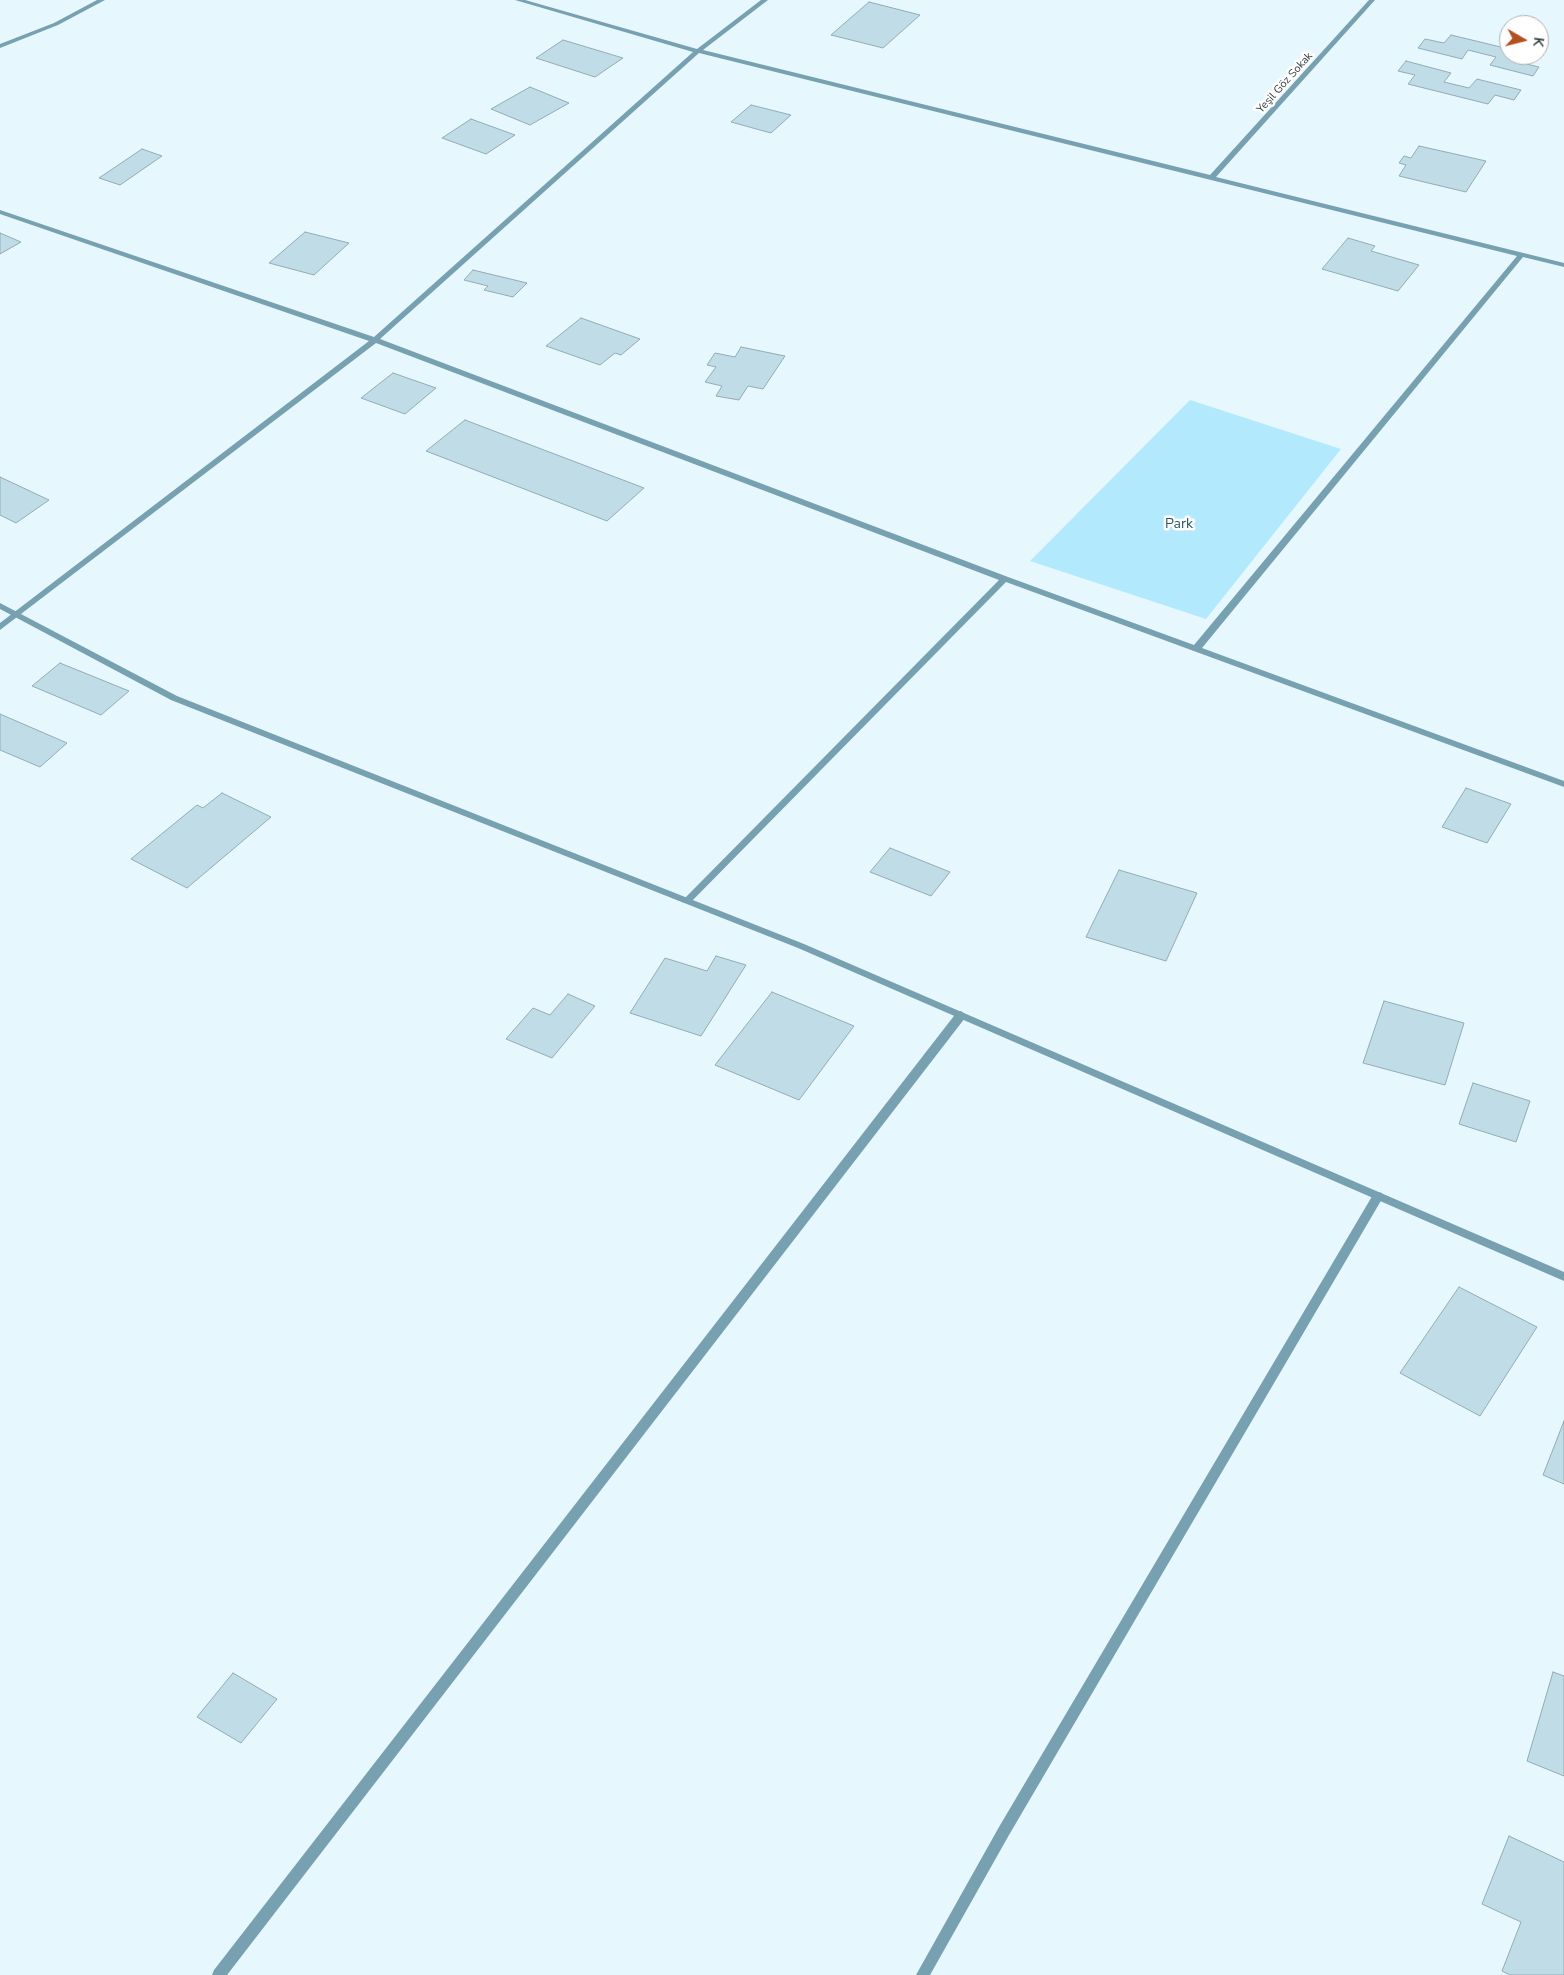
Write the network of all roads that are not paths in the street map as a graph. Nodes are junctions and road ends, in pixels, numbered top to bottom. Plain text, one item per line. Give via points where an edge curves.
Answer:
1 (102, 0) edge
2 (518, 0) edge
3 (765, 0) edge
4 (1372, 0) edge
5 (0, 46) edge
6 (698, 51) junction
7 (1211, 178) junction
8 (0, 212) edge
9 (1521, 255) junction
10 (1564, 265) edge
11 (375, 340) junction
12 (1005, 579) junction
13 (0, 606) edge
14 (15, 615) junction
15 (0, 627) edge
16 (1196, 649) junction
17 (1564, 784) edge
18 (687, 900) junction
19 (961, 1015) junction
20 (1378, 1196) junction
21 (1564, 1277) edge
22 (219, 1975) edge
23 (923, 1975) edge

1 - 5 street via 56,24
2 - 6 street
3 - 6 street
4 - 7 street, Yeşil Göz Sokak
6 - 7 street
6 - 11 street
7 - 9 street
8 - 11 street
9 - 10 street
9 - 16 street
11 - 12 street
11 - 14 street
12 - 16 street
12 - 18 street
13 - 14 street
14 - 15 street
14 - 18 street via 174,698
16 - 17 street
18 - 19 street
19 - 20 street
19 - 22 street
20 - 21 street
20 - 23 street via 1014,1814

